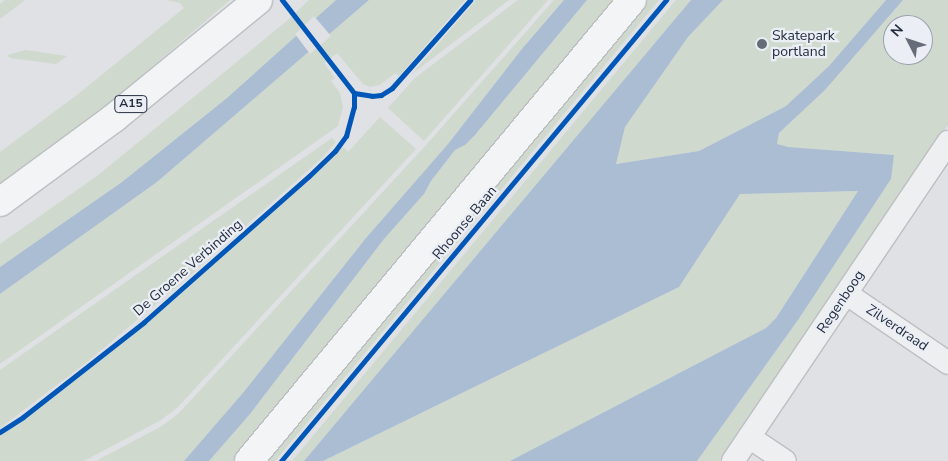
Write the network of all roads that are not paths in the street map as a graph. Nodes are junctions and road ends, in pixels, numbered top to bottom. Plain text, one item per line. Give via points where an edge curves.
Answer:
1 (258, 0) edge
2 (632, 0) edge
3 (948, 142) edge
4 (0, 202) edge
5 (847, 294) junction
6 (948, 363) edge
7 (750, 437) junction
8 (249, 461) edge
9 (733, 461) edge
10 (785, 461) edge

1 - 4 main road, A15 via 114,118
2 - 8 main road, Rhoonse Baan
3 - 5 street, Regenboog
5 - 6 street, Zilverdraad
5 - 7 street, Regenboog
7 - 9 street, Regenboog
7 - 10 street

